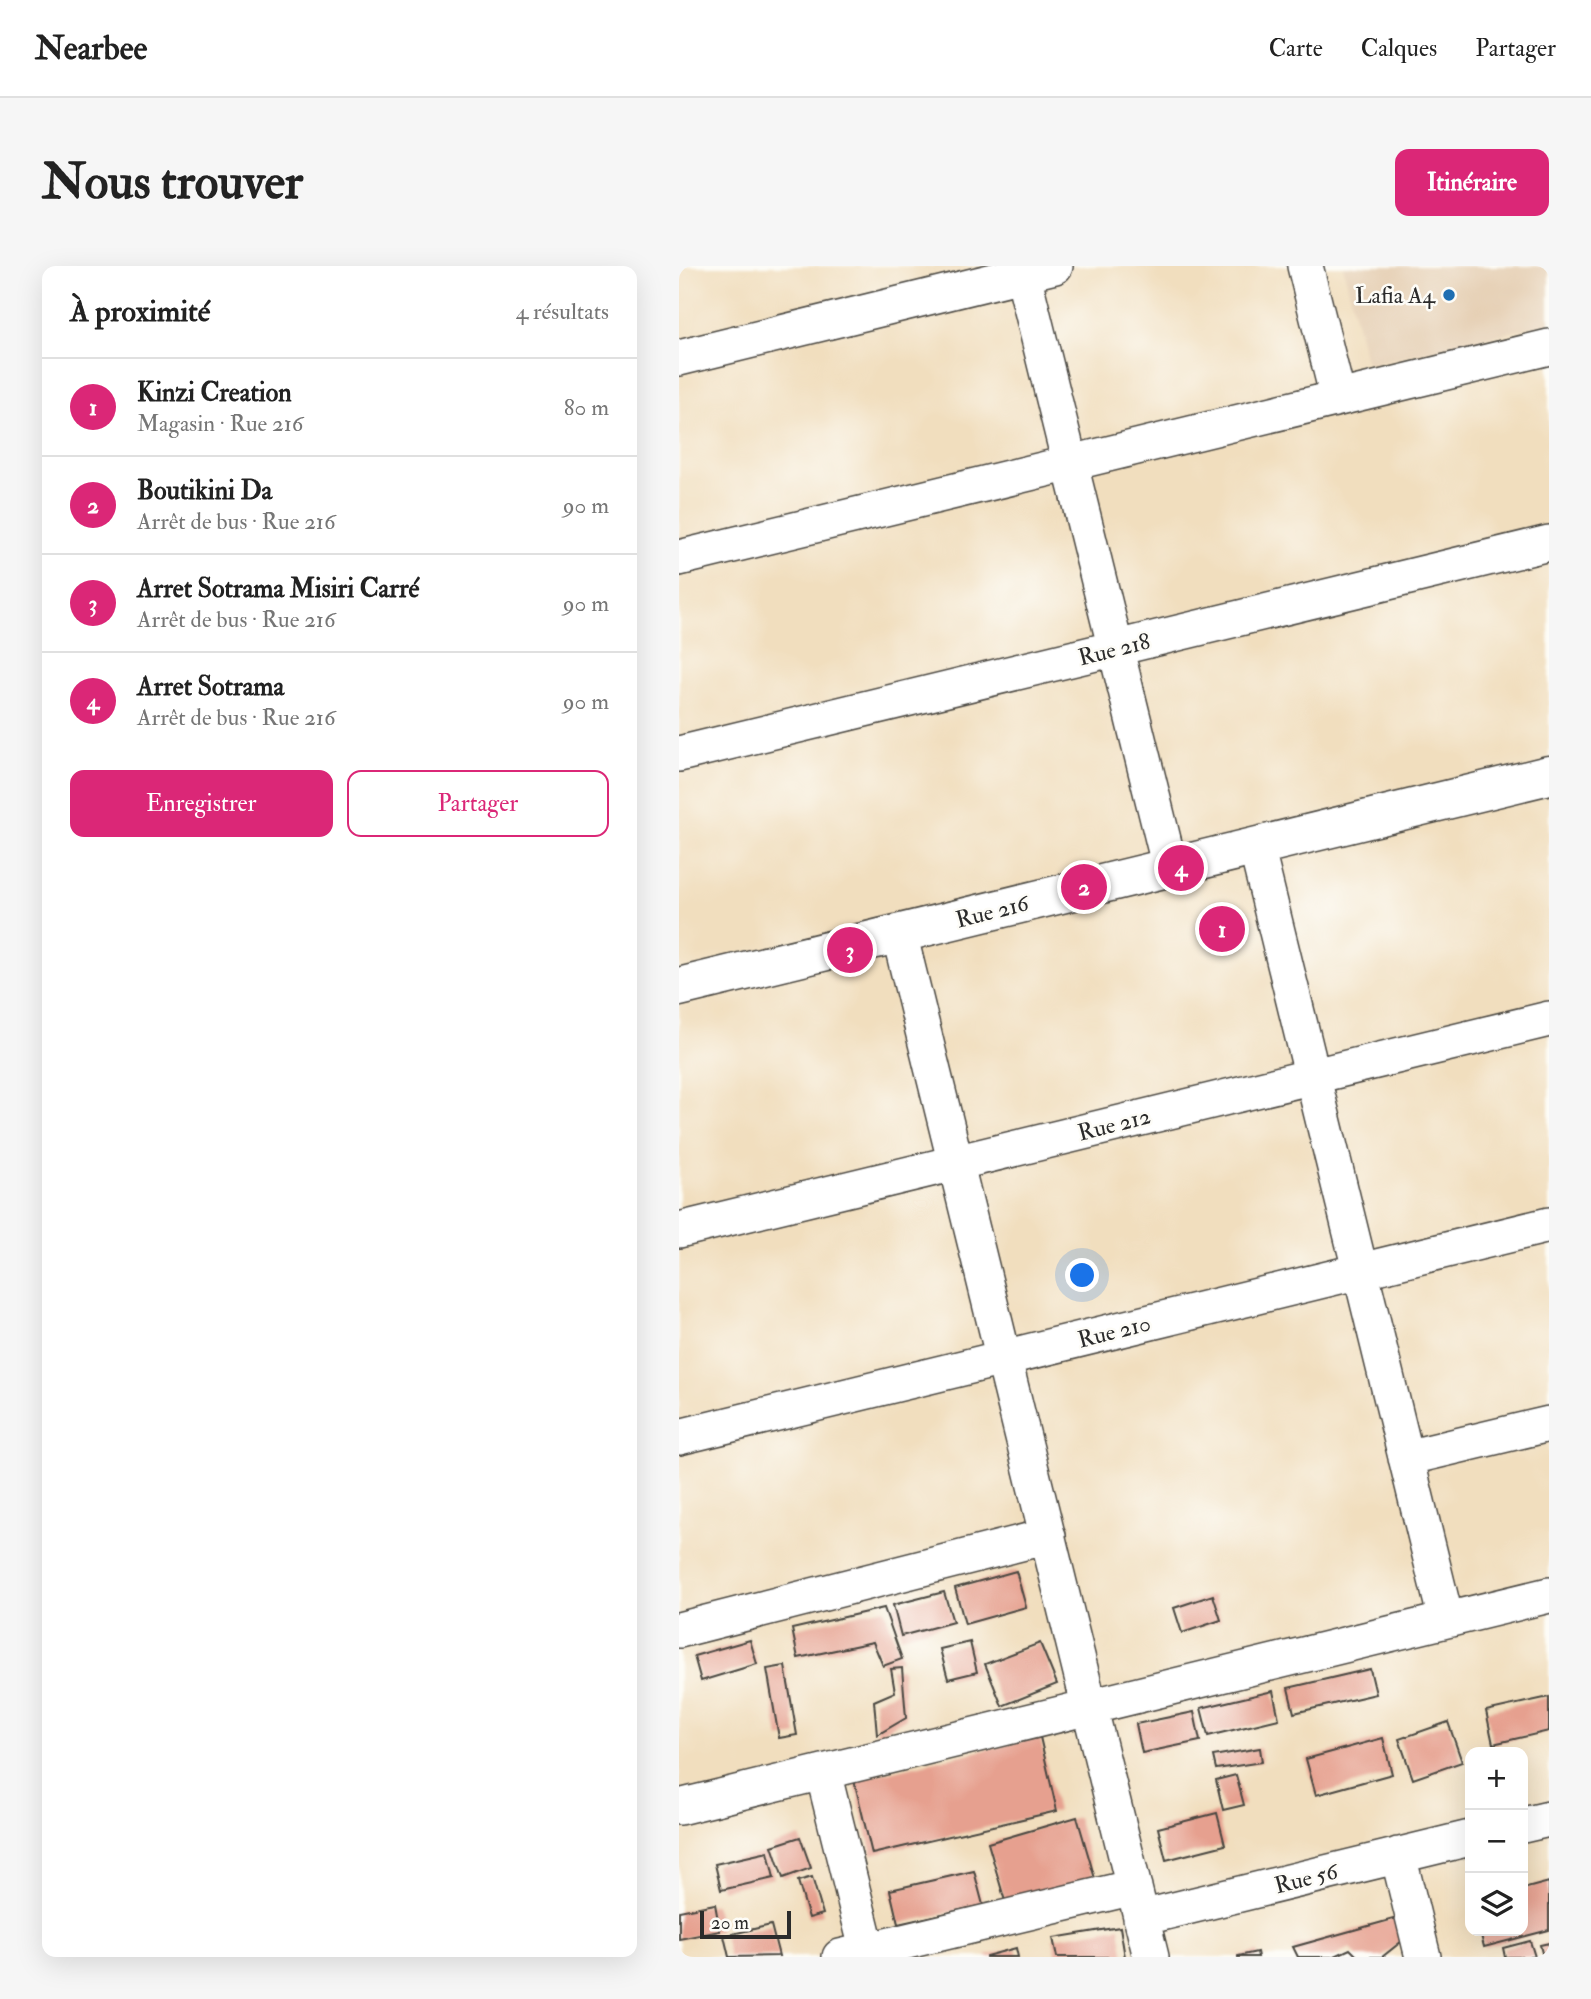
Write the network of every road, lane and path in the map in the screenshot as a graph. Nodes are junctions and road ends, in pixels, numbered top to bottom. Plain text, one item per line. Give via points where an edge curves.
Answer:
1 (1305, 266) edge
2 (1033, 269) edge
3 (1549, 347) edge
4 (679, 358) edge
5 (1338, 398) junction
6 (1070, 463) junction
7 (1549, 543) edge
8 (679, 558) edge
9 (1116, 648) junction
10 (679, 754) edge
11 (1549, 775) edge
12 (1256, 846) junction
13 (1170, 868) junction
14 (899, 933) junction
15 (679, 987) edge
16 (1549, 1019) edge
17 (1312, 1076) junction
18 (956, 1163) junction
19 (1549, 1225) edge
20 (679, 1230) edge
21 (1360, 1271) junction
22 (1003, 1358) junction
23 (1549, 1424) edge
24 (679, 1437) edge
25 (1406, 1458) junction
26 (1048, 1536) junction
27 (1549, 1595) edge
28 (1446, 1620) junction
29 (679, 1630) edge
30 (1090, 1707) junction
31 (823, 1772) junction
32 (679, 1807) edge
33 (1549, 1819) edge
34 (1528, 1824) edge
35 (1465, 1839) edge
36 (1398, 1855) junction
37 (1138, 1903) junction
38 (859, 1955) edge
39 (1151, 1957) edge
40 (1423, 1957) edge

1 - 5 street
2 - 4 street
2 - 6 street
3 - 5 street
5 - 6 street
6 - 8 street
6 - 9 street
7 - 9 street, Rue 218
9 - 10 street, Rue 218
9 - 13 street
11 - 12 street, Rue 216
12 - 13 street, Rue 216
12 - 17 street
13 - 14 street, Rue 216
14 - 15 street, Rue 216
14 - 18 street
16 - 17 street, Rue 212
17 - 18 street, Rue 212
17 - 21 street
18 - 20 street, Rue 212
18 - 22 street
19 - 21 street, Rue 210
21 - 22 street, Rue 210
21 - 25 street
22 - 24 street, Rue 210
22 - 26 street
23 - 25 street
25 - 28 street
26 - 29 street
26 - 30 street
27 - 28 street
28 - 30 street
30 - 31 street
30 - 37 street
31 - 32 street
31 - 38 street
33 - 34 street
35 - 36 street, Rue 56
36 - 37 street, Rue 56
36 - 40 street
37 - 38 street, Rue 56
37 - 39 street

